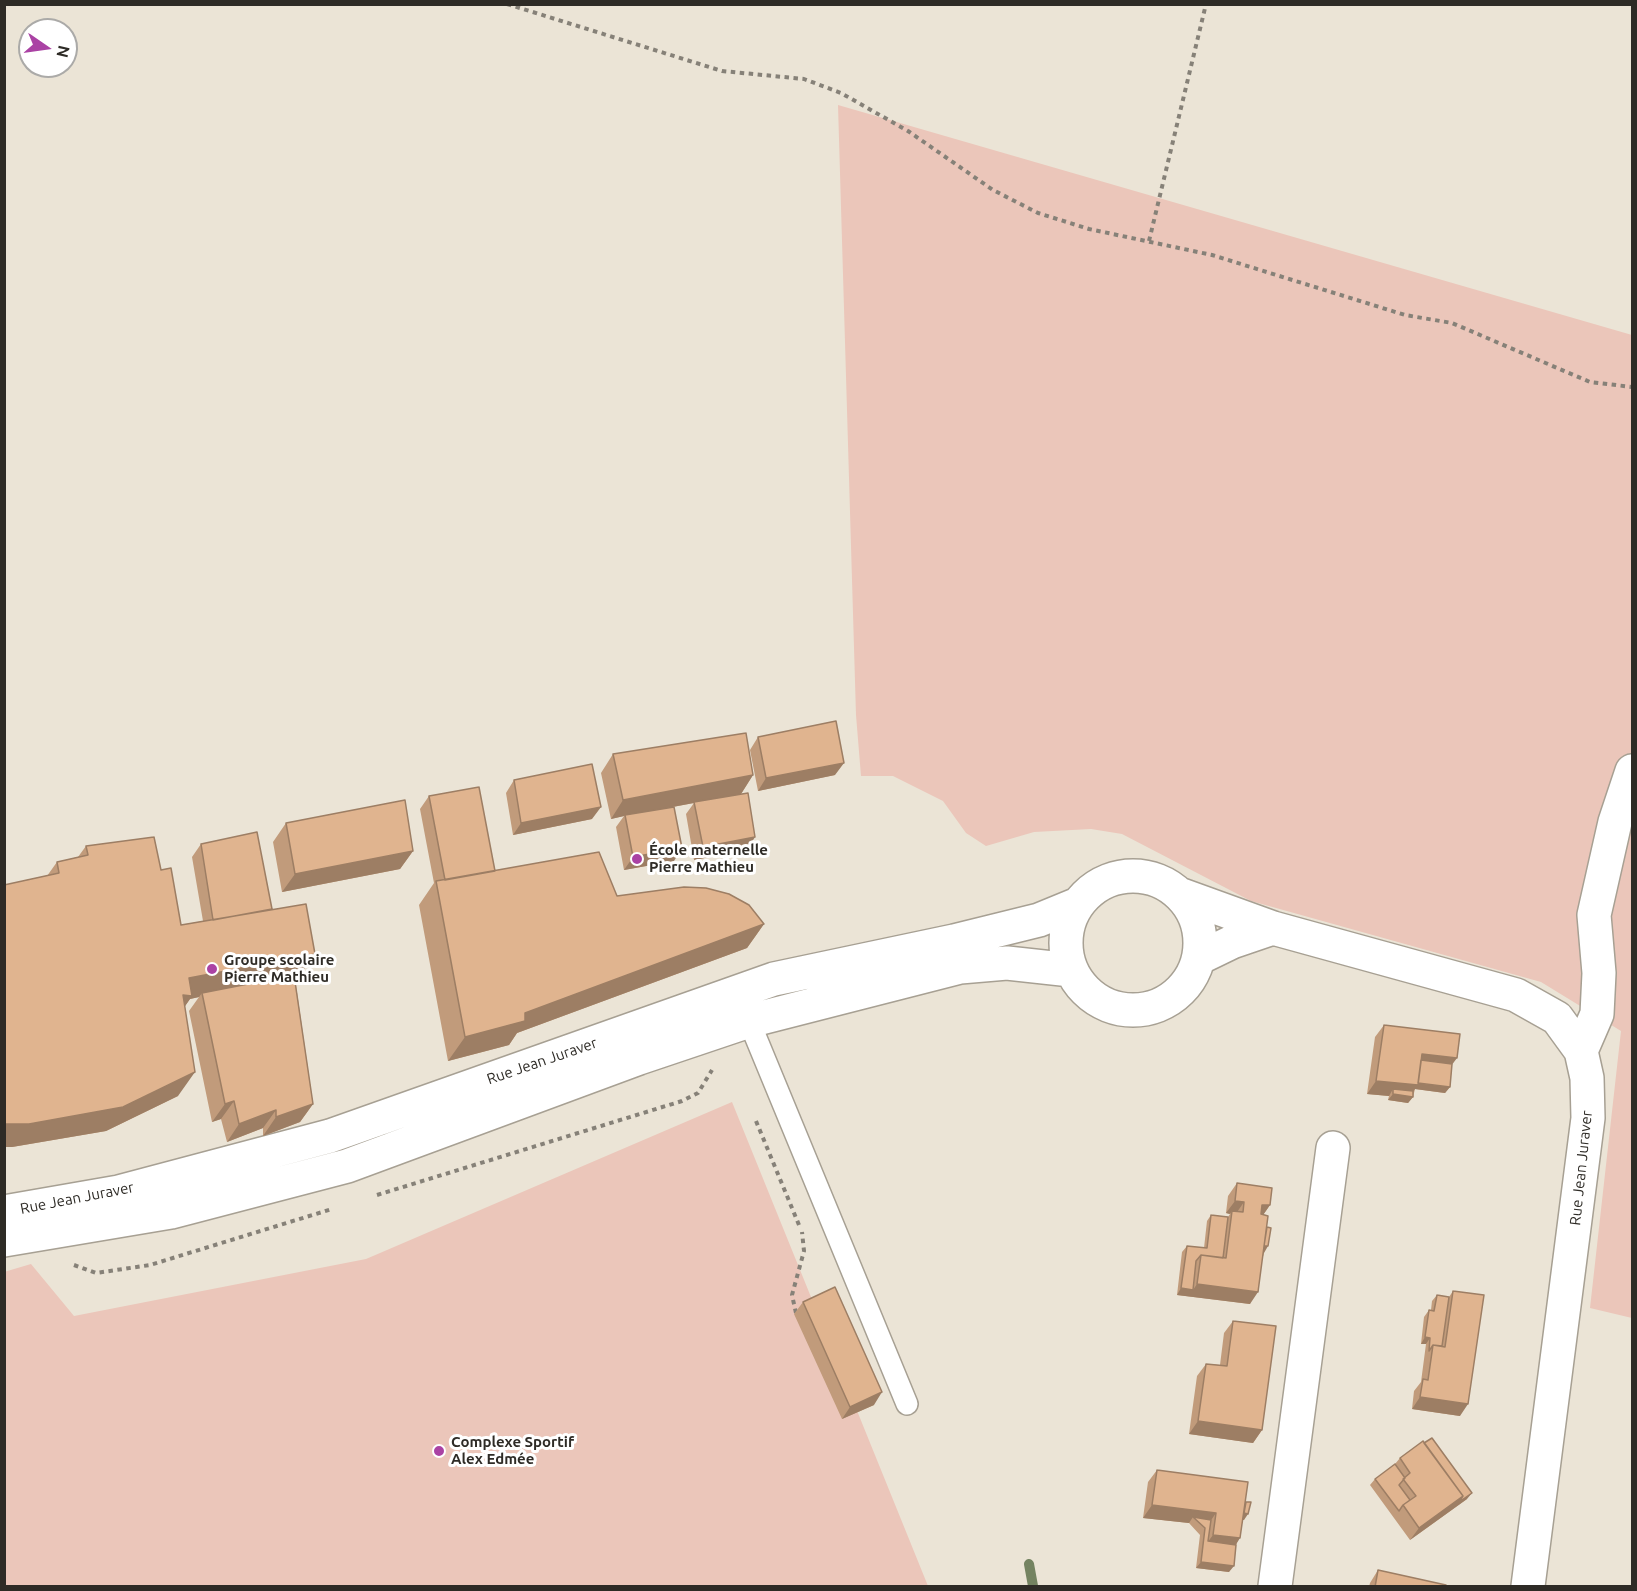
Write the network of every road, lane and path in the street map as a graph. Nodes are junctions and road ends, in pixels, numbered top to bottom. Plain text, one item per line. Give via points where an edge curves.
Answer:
1 (507, 4) edge
2 (1206, 4) edge
3 (1149, 241) junction
4 (1632, 387) edge
5 (1632, 771) edge
6 (1179, 894) junction
7 (1078, 904) junction
8 (1274, 928) junction
9 (1199, 958) junction
10 (1071, 970) junction
11 (749, 1021) junction
12 (1581, 1051) junction
13 (752, 1110) dead end
14 (1333, 1148) dead end
15 (4, 1212) edge
16 (4, 1240) edge
17 (796, 1313) dead end
18 (907, 1404) dead end
19 (1275, 1587) edge
20 (1528, 1587) edge

1 - 3 path via 722,71 804,79 841,93 908,131 993,190 1038,213 1089,229
2 - 3 path
3 - 4 path via 1212,255 1405,315 1452,323 1590,382
5 - 12 street via 1615,822 1594,915 1599,973 1597,1014
6 - 7 street via 1161,881 1138,876 1115,878 1094,888
6 - 8 street, Rue Jean Juraver
6 - 9 street via 1193,913 1200,935
7 - 10 street via 1068,925 1065,948
7 - 15 street, Rue Jean Juraver via 1039,920 974,937 774,979 330,1136 119,1192
8 - 9 street
8 - 12 street, Rue Jean Juraver via 1516,995 1557,1018
9 - 10 street via 1190,980 1174,997 1154,1008 1131,1011 1095,1000
10 - 11 street, Rue Jean Juraver via 1006,963 960,967
11 - 16 street, Rue Jean Juraver via 347,1166 171,1212
11 - 18 lane
12 - 20 street, Rue Jean Juraver via 1587,1078 1588,1118
13 - 17 path via 803,1235 804,1251 792,1295
14 - 19 street

